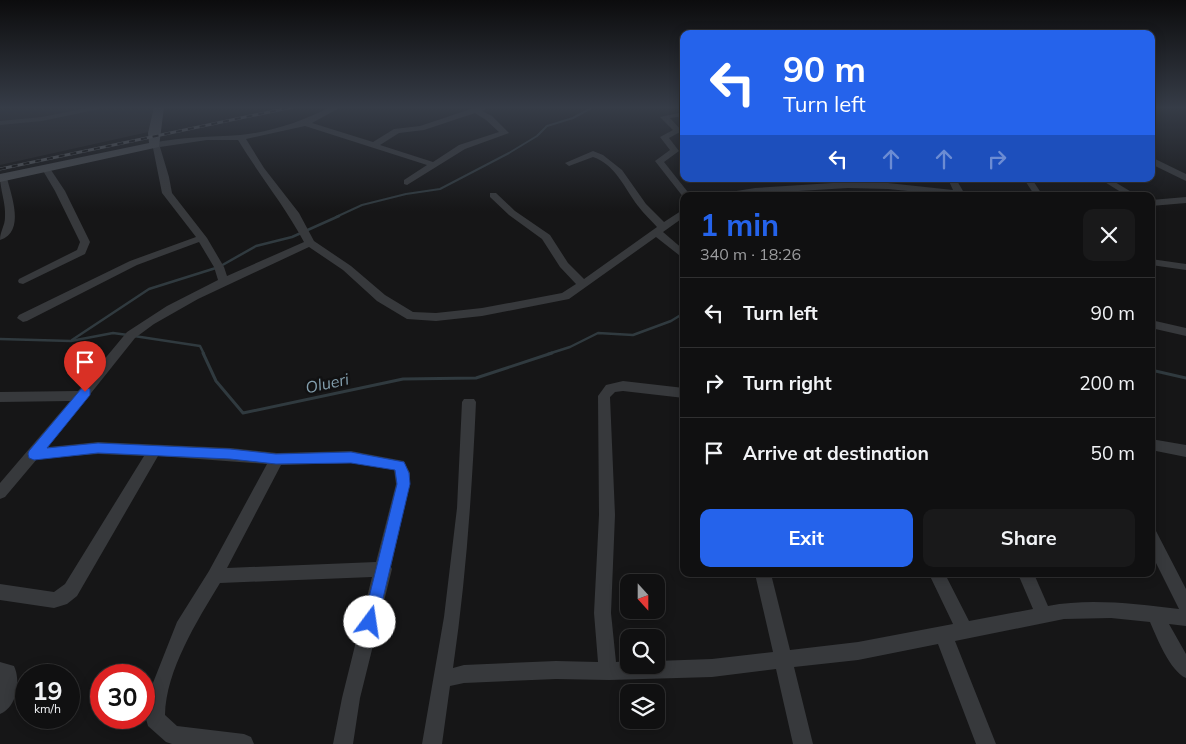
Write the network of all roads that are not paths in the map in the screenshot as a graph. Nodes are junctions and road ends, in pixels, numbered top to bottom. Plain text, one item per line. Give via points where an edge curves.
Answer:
1 (174, 142) edge
2 (243, 142) edge
3 (360, 142) edge
4 (379, 142) edge
5 (478, 142) edge
6 (668, 142) edge
7 (155, 144) junction
8 (372, 146) junction
9 (1155, 162) edge
10 (569, 163) dead end
11 (432, 166) junction
12 (46, 169) junction
13 (1, 178) edge
14 (1186, 178) edge
15 (407, 182) dead end
16 (782, 182) edge
17 (1109, 182) edge
18 (824, 186) junction
19 (787, 189) junction
20 (683, 192) edge
21 (749, 192) edge
22 (831, 192) edge
23 (928, 192) edge
24 (1126, 192) edge
25 (493, 195) dead end
26 (1186, 200) edge
27 (1155, 203) edge
28 (680, 215) edge
29 (4, 230) edge
30 (660, 230) junction
31 (0, 237) edge
32 (202, 238) junction
33 (310, 243) junction
34 (680, 252) edge
35 (1155, 263) edge
36 (1186, 267) edge
37 (23, 281) dead end
38 (224, 283) junction
39 (583, 286) junction
40 (23, 318) dead end
41 (1155, 325) edge
42 (1186, 332) edge
43 (680, 394) edge
44 (82, 396) junction
45 (0, 397) edge
46 (469, 402) dead end
47 (1155, 445) edge
48 (154, 451) junction
49 (1186, 451) edge
50 (34, 454) junction
51 (276, 459) junction
52 (0, 494) edge
53 (1155, 544) edge
54 (384, 570) junction
55 (215, 576) junction
56 (764, 577) edge
57 (938, 577) edge
58 (1027, 577) edge
59 (0, 592) edge
60 (1186, 606) edge
61 (1155, 615) junction
62 (1044, 616) junction
63 (1186, 618) edge
64 (965, 632) junction
65 (944, 636) junction
66 (784, 659) junction
67 (1186, 669) edge
68 (0, 671) edge
69 (609, 671) junction
70 (443, 679) junction
71 (0, 705) edge
72 (244, 744) edge
73 (343, 744) edge
74 (432, 744) edge
75 (803, 744) edge
76 (986, 744) edge

1 - 7 street
2 - 33 street via 294,213
3 - 8 street
4 - 8 street
5 - 11 street via 462,147
6 - 20 street via 675,151 659,162
7 - 12 street
7 - 32 street via 167,193
8 - 11 street via 426,160
9 - 14 street
10 - 30 street via 593,154 604,159 630,185
11 - 15 street
12 - 13 street
12 - 37 street via 85,242 84,248 68,260
13 - 29 street via 10,214
16 - 19 street
17 - 24 street
18 - 19 street
18 - 22 street
18 - 23 street via 888,186
19 - 21 street
25 - 39 street via 546,237
26 - 27 street
28 - 30 street
29 - 31 street
30 - 34 street
30 - 39 street
32 - 38 street via 219,267
32 - 40 street via 140,260
33 - 38 street
33 - 39 street via 347,268 381,298 411,316 482,312 565,296
35 - 36 street
38 - 44 street via 146,323 120,348
41 - 42 street
43 - 69 street via 616,386 607,390 604,396 607,488 602,602 604,649
44 - 45 street
44 - 50 street
46 - 70 street via 464,508
47 - 49 street
48 - 50 street via 98,448
48 - 51 street
48 - 59 street via 71,590 54,600
50 - 52 street
51 - 54 street via 351,457 399,466 403,484
51 - 55 street
53 - 60 street
54 - 55 street
54 - 73 street via 351,698
55 - 72 street via 183,628 156,698 155,719 173,735
56 - 66 street
57 - 64 street
58 - 62 street
61 - 62 street via 1111,610 1064,611
61 - 63 street
61 - 67 street
62 - 64 street
64 - 65 street
65 - 66 street via 858,651
65 - 76 street
66 - 69 street via 712,668
66 - 75 street
68 - 71 street via 8,672 10,678
69 - 70 street via 464,674
70 - 74 street

